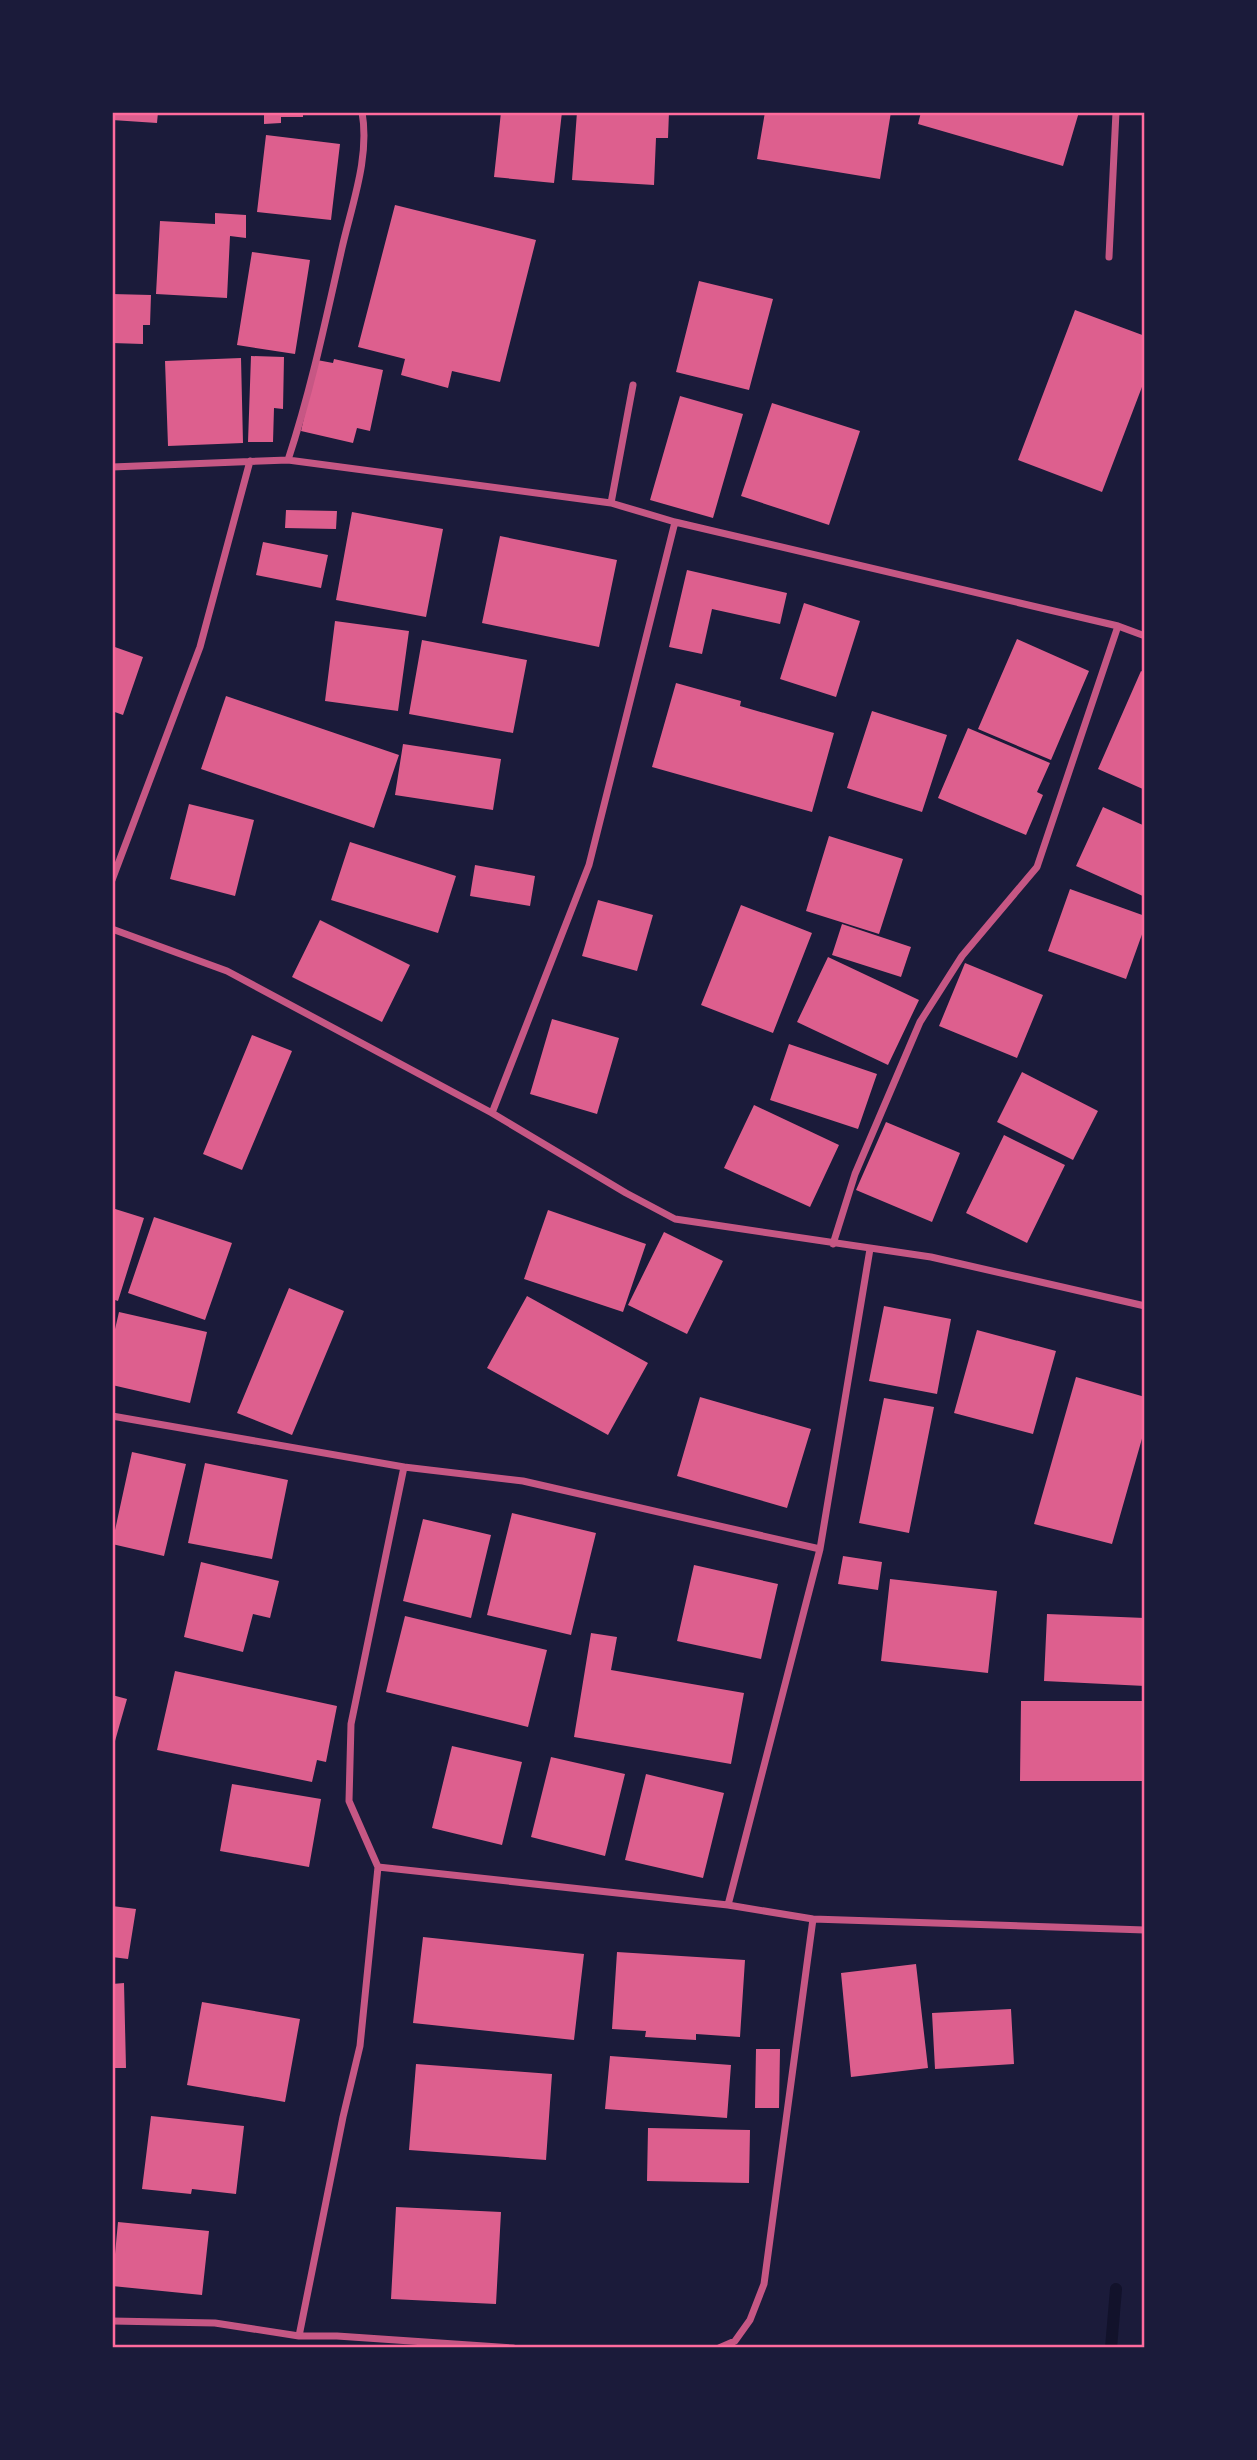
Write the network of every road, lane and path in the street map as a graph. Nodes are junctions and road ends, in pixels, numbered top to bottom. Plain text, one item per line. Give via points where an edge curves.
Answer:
1 (362, 112) edge
2 (1116, 112) edge
3 (1109, 257) dead end
4 (633, 384) dead end
5 (288, 460) junction
6 (250, 461) junction
7 (112, 467) edge
8 (611, 503) junction
9 (675, 522) junction
10 (1118, 626) junction
11 (1145, 636) edge
12 (112, 880) edge
13 (112, 929) edge
14 (492, 1113) junction
15 (833, 1244) junction
16 (870, 1248) junction
17 (1145, 1306) edge
18 (112, 1416) edge
19 (404, 1467) junction
20 (820, 1549) junction
21 (378, 1867) junction
22 (727, 1905) junction
23 (813, 1919) junction
24 (1145, 1930) edge
25 (112, 2321) edge
26 (299, 2336) junction
27 (513, 2348) edge
28 (719, 2348) edge

1 - 5 street via 366,134 359,175 306,404
2 - 3 street
4 - 8 street
5 - 6 street
5 - 8 street
6 - 7 street
6 - 12 street via 200,647
8 - 9 street
9 - 10 street
9 - 14 street via 589,865
10 - 11 street
10 - 15 street via 1037,867 962,956 920,1021 855,1174
13 - 14 street via 227,971
14 - 15 street via 675,1219
15 - 16 street
16 - 17 street
16 - 20 street
18 - 19 street
19 - 20 street via 523,1481
19 - 21 street via 351,1724 349,1801
20 - 22 street
21 - 22 street
21 - 26 street via 360,2046
22 - 23 street
23 - 24 street
23 - 28 street via 764,2284 750,2320 735,2342
25 - 26 street via 215,2323
26 - 27 street

